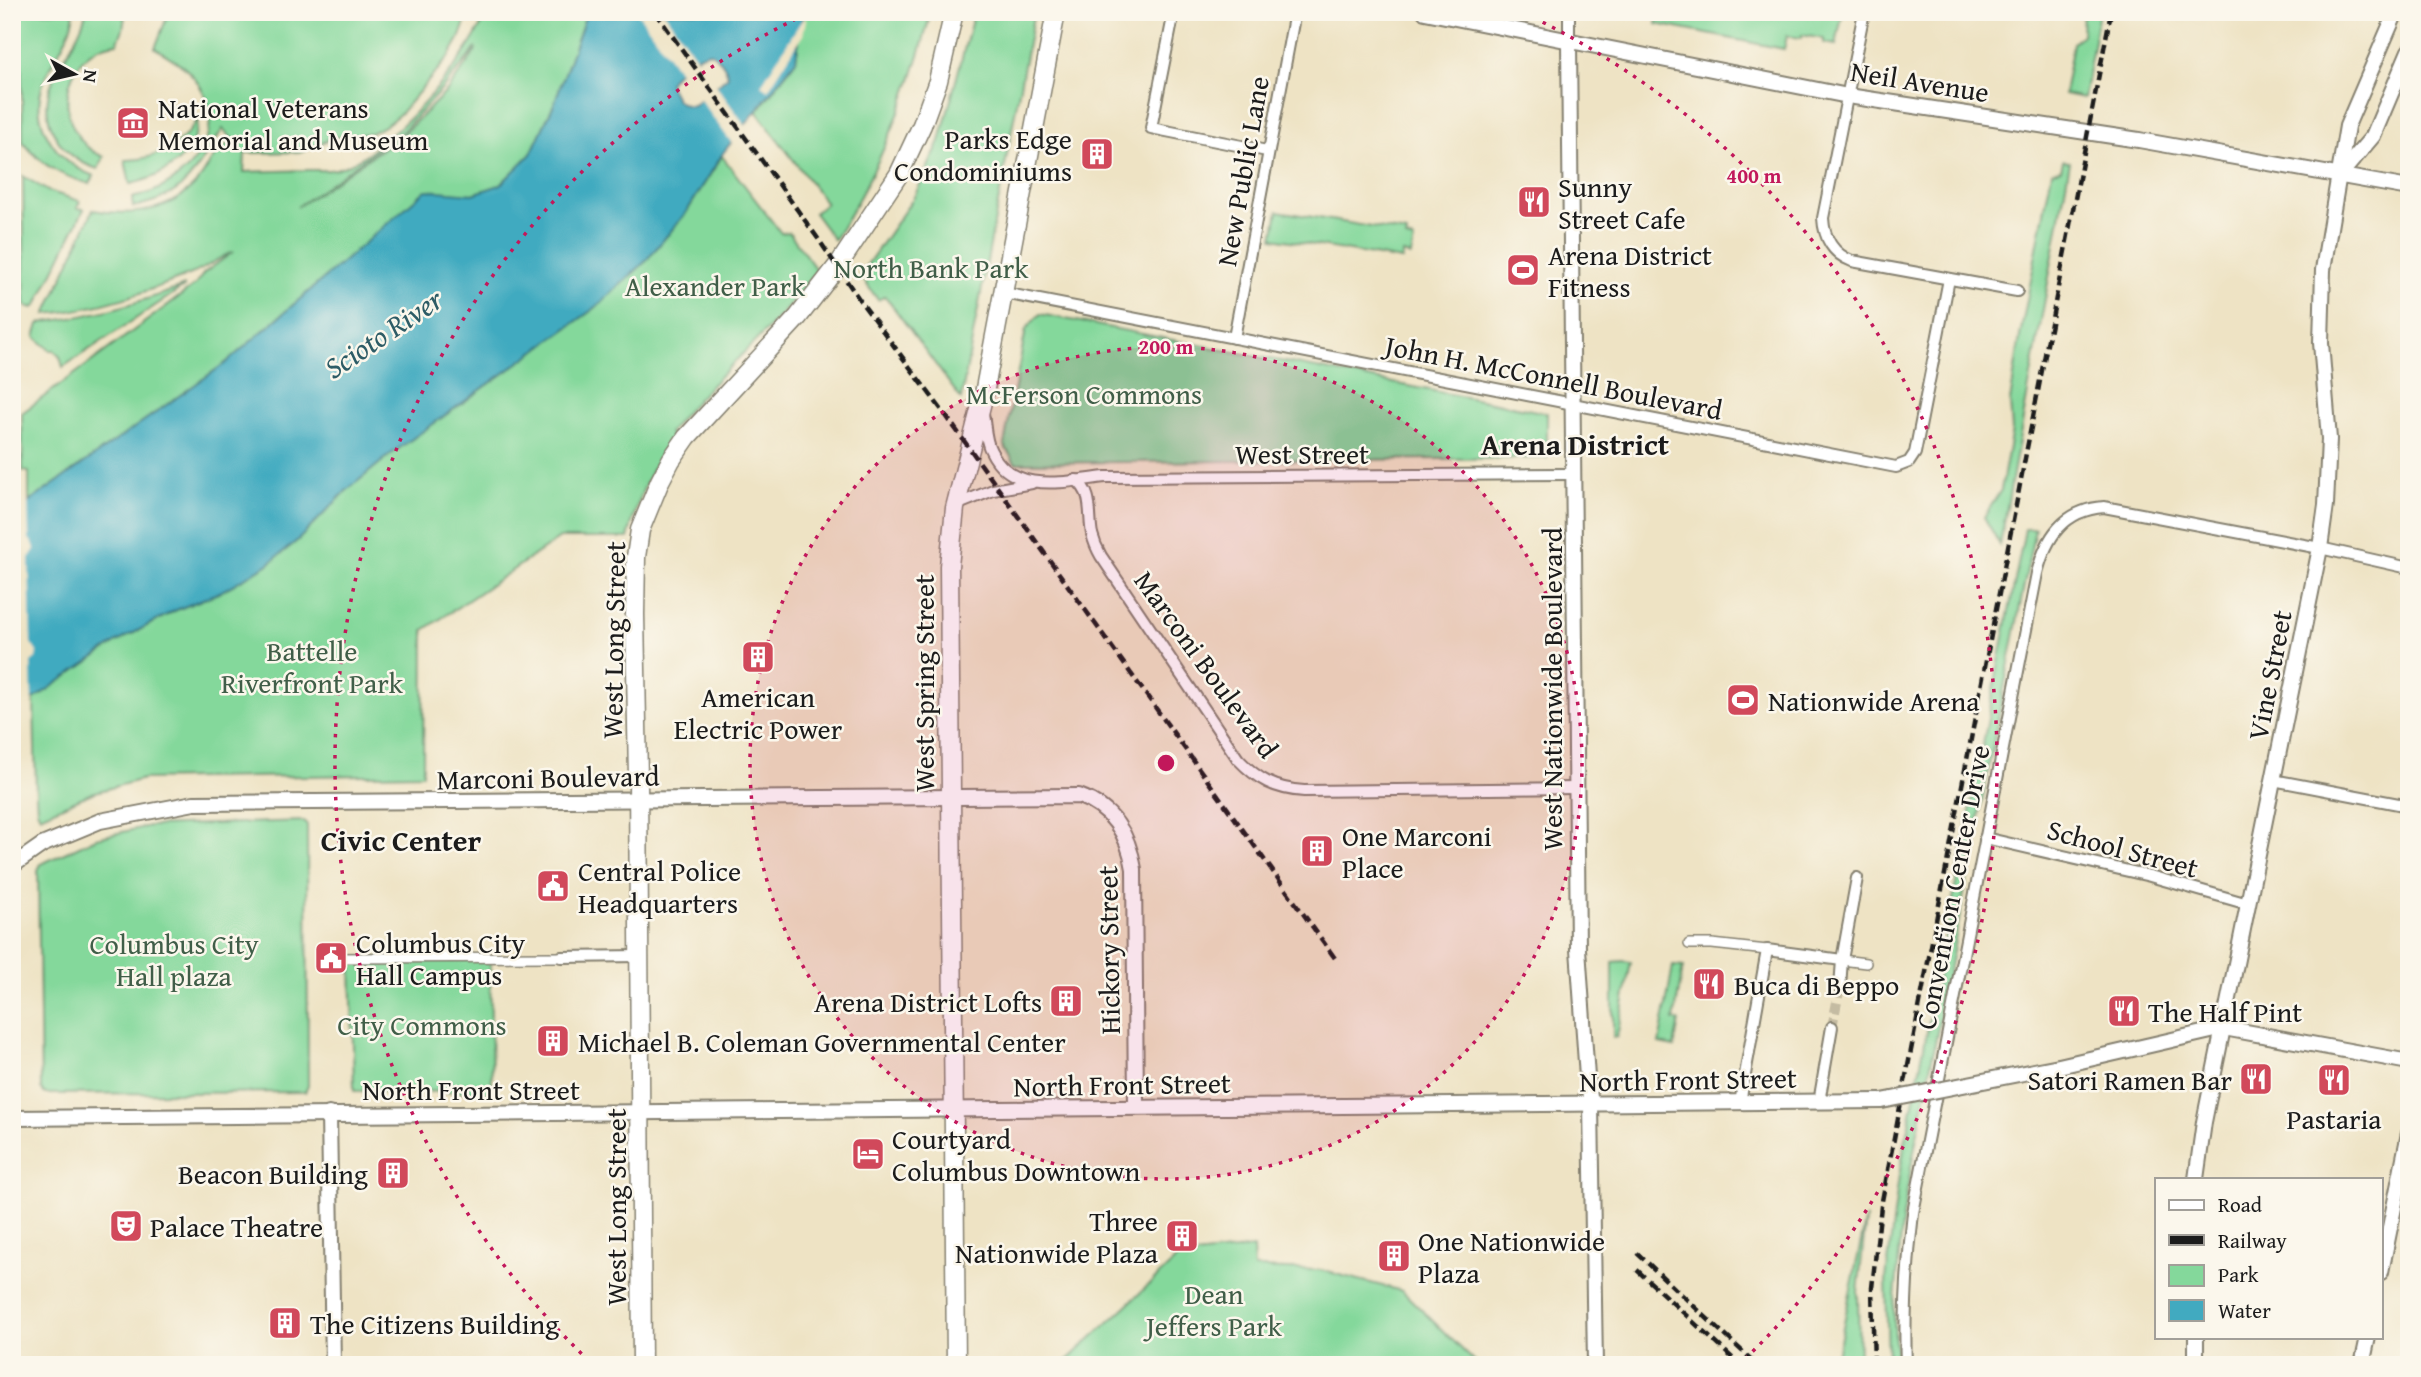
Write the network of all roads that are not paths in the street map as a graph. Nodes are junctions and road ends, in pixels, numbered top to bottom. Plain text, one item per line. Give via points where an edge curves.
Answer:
1 (954, 12) edge
2 (1056, 12) edge
3 (1174, 12) edge
4 (1295, 12) edge
5 (1425, 12) edge
6 (1569, 12) edge
7 (1864, 12) edge
8 (2396, 12) edge
9 (1569, 42) junction
10 (2409, 51) edge
11 (1848, 96) junction
12 (1267, 151) junction
13 (2339, 176) junction
14 (2409, 188) edge
15 (1950, 279) junction
16 (2017, 291) dead end
17 (1004, 293) junction
18 (1234, 338) junction
19 (1573, 404) junction
20 (982, 405) junction
21 (1573, 474) junction
22 (1076, 480) junction
23 (1032, 484) junction
24 (956, 505) junction
25 (2320, 548) junction
26 (2409, 568) edge
27 (2273, 780) junction
28 (1575, 788) junction
29 (950, 797) junction
30 (638, 800) junction
31 (1096, 804) joint
32 (2409, 806) edge
33 (1985, 838) junction
34 (12, 866) edge
35 (1857, 878) dead end
36 (2248, 904) junction
37 (1689, 944) dead end
38 (1767, 950) junction
39 (640, 956) junction
40 (561, 957) joint
41 (329, 958) dead end
42 (1842, 960) junction
43 (1866, 963) dead end
44 (1840, 987) tunnel mouth
45 (1832, 1027) tunnel mouth
46 (2224, 1028) junction
47 (2409, 1062) edge
48 (1819, 1102) junction
49 (1740, 1103) junction
50 (1591, 1104) junction
51 (1136, 1107) junction
52 (954, 1110) junction
53 (640, 1113) junction
54 (329, 1114) junction
55 (12, 1118) edge
56 (2409, 1133) edge
57 (2196, 1178) edge
58 (2382, 1267) edge
59 (2196, 1338) edge
60 (2368, 1338) edge
61 (333, 1365) edge
62 (642, 1365) edge
63 (956, 1365) edge
64 (1595, 1365) edge
65 (1906, 1365) edge
66 (2196, 1365) edge
67 (2362, 1365) edge

1 - 30 main road, West Long Street via 938,81 899,174 799,317 687,437 650,503 636,557
2 - 17 main road, West Spring Street
3 - 12 street via 1151,128
4 - 12 street, New Public Lane
5 - 9 street, Neil Avenue
6 - 9 street, West Nationwide Boulevard
7 - 11 street
8 - 13 street, Vine Street via 2347,127
9 - 11 street, Neil Avenue
9 - 19 street, West Nationwide Boulevard
10 - 13 street via 2372,136
11 - 13 street, Neil Avenue via 2139,139
11 - 15 street via 1824,218 1830,244 1852,261
12 - 18 street, New Public Lane
13 - 14 street, Neil Avenue
13 - 25 street, Vine Street via 2321,290 2329,439
15 - 16 street
15 - 19 street, John H. McConnell Boulevard via 1917,447 1913,458 1900,467
17 - 18 street, John H. McConnell Boulevard
17 - 20 main road, West Spring Street
18 - 19 street, John H. McConnell Boulevard
19 - 21 street, West Nationwide Boulevard
20 - 23 street via 990,450 1002,467
20 - 24 main road, West Spring Street
21 - 22 street, West Street
21 - 28 street, West Nationwide Boulevard
22 - 23 street, West Street
22 - 28 street, Marconi Boulevard via 1087,493 1092,535 1101,556 1238,759 1259,779 1304,792
23 - 24 street, West Street via 993,490
24 - 29 main road, West Spring Street via 949,566
25 - 26 street, Convention Center Drive
25 - 27 street, Vine Street
25 - 33 street, Convention Center Drive via 2104,507 2091,508 2061,525 2045,546 2037,573
27 - 32 street
27 - 36 street, Vine Street
28 - 50 street, West Nationwide Boulevard via 1580,995
29 - 30 street, Marconi Boulevard
29 - 31 street, Marconi Boulevard via 1065,795
29 - 52 main road, West Spring Street
30 - 34 street, Marconi Boulevard via 194,803 100,821 41,845
30 - 39 main road, West Long Street
31 - 51 street, Hickory Street via 1123,831 1134,869
33 - 36 street, School Street
33 - 65 street, Convention Center Drive via 1913,1213 1906,1270
35 - 42 street
36 - 46 street, Vine Street
37 - 38 street
38 - 42 street
38 - 49 street
39 - 40 street
39 - 53 main road, West Long Street
40 - 41 street
42 - 43 street
42 - 44 street
45 - 48 street
46 - 47 street
46 - 48 street, North Front Street, bridge via 1882,1101
46 - 57 street, Vine Street
48 - 49 street, North Front Street
49 - 50 street, North Front Street
50 - 51 street, North Front Street
50 - 64 street, West Nationwide Boulevard
51 - 52 street, North Front Street
52 - 53 street, North Front Street
52 - 63 main road, West Spring Street
53 - 54 street, North Front Street
53 - 62 main road, West Long Street
54 - 55 street, North Front Street
54 - 61 street
56 - 58 street
59 - 66 street
60 - 67 street

